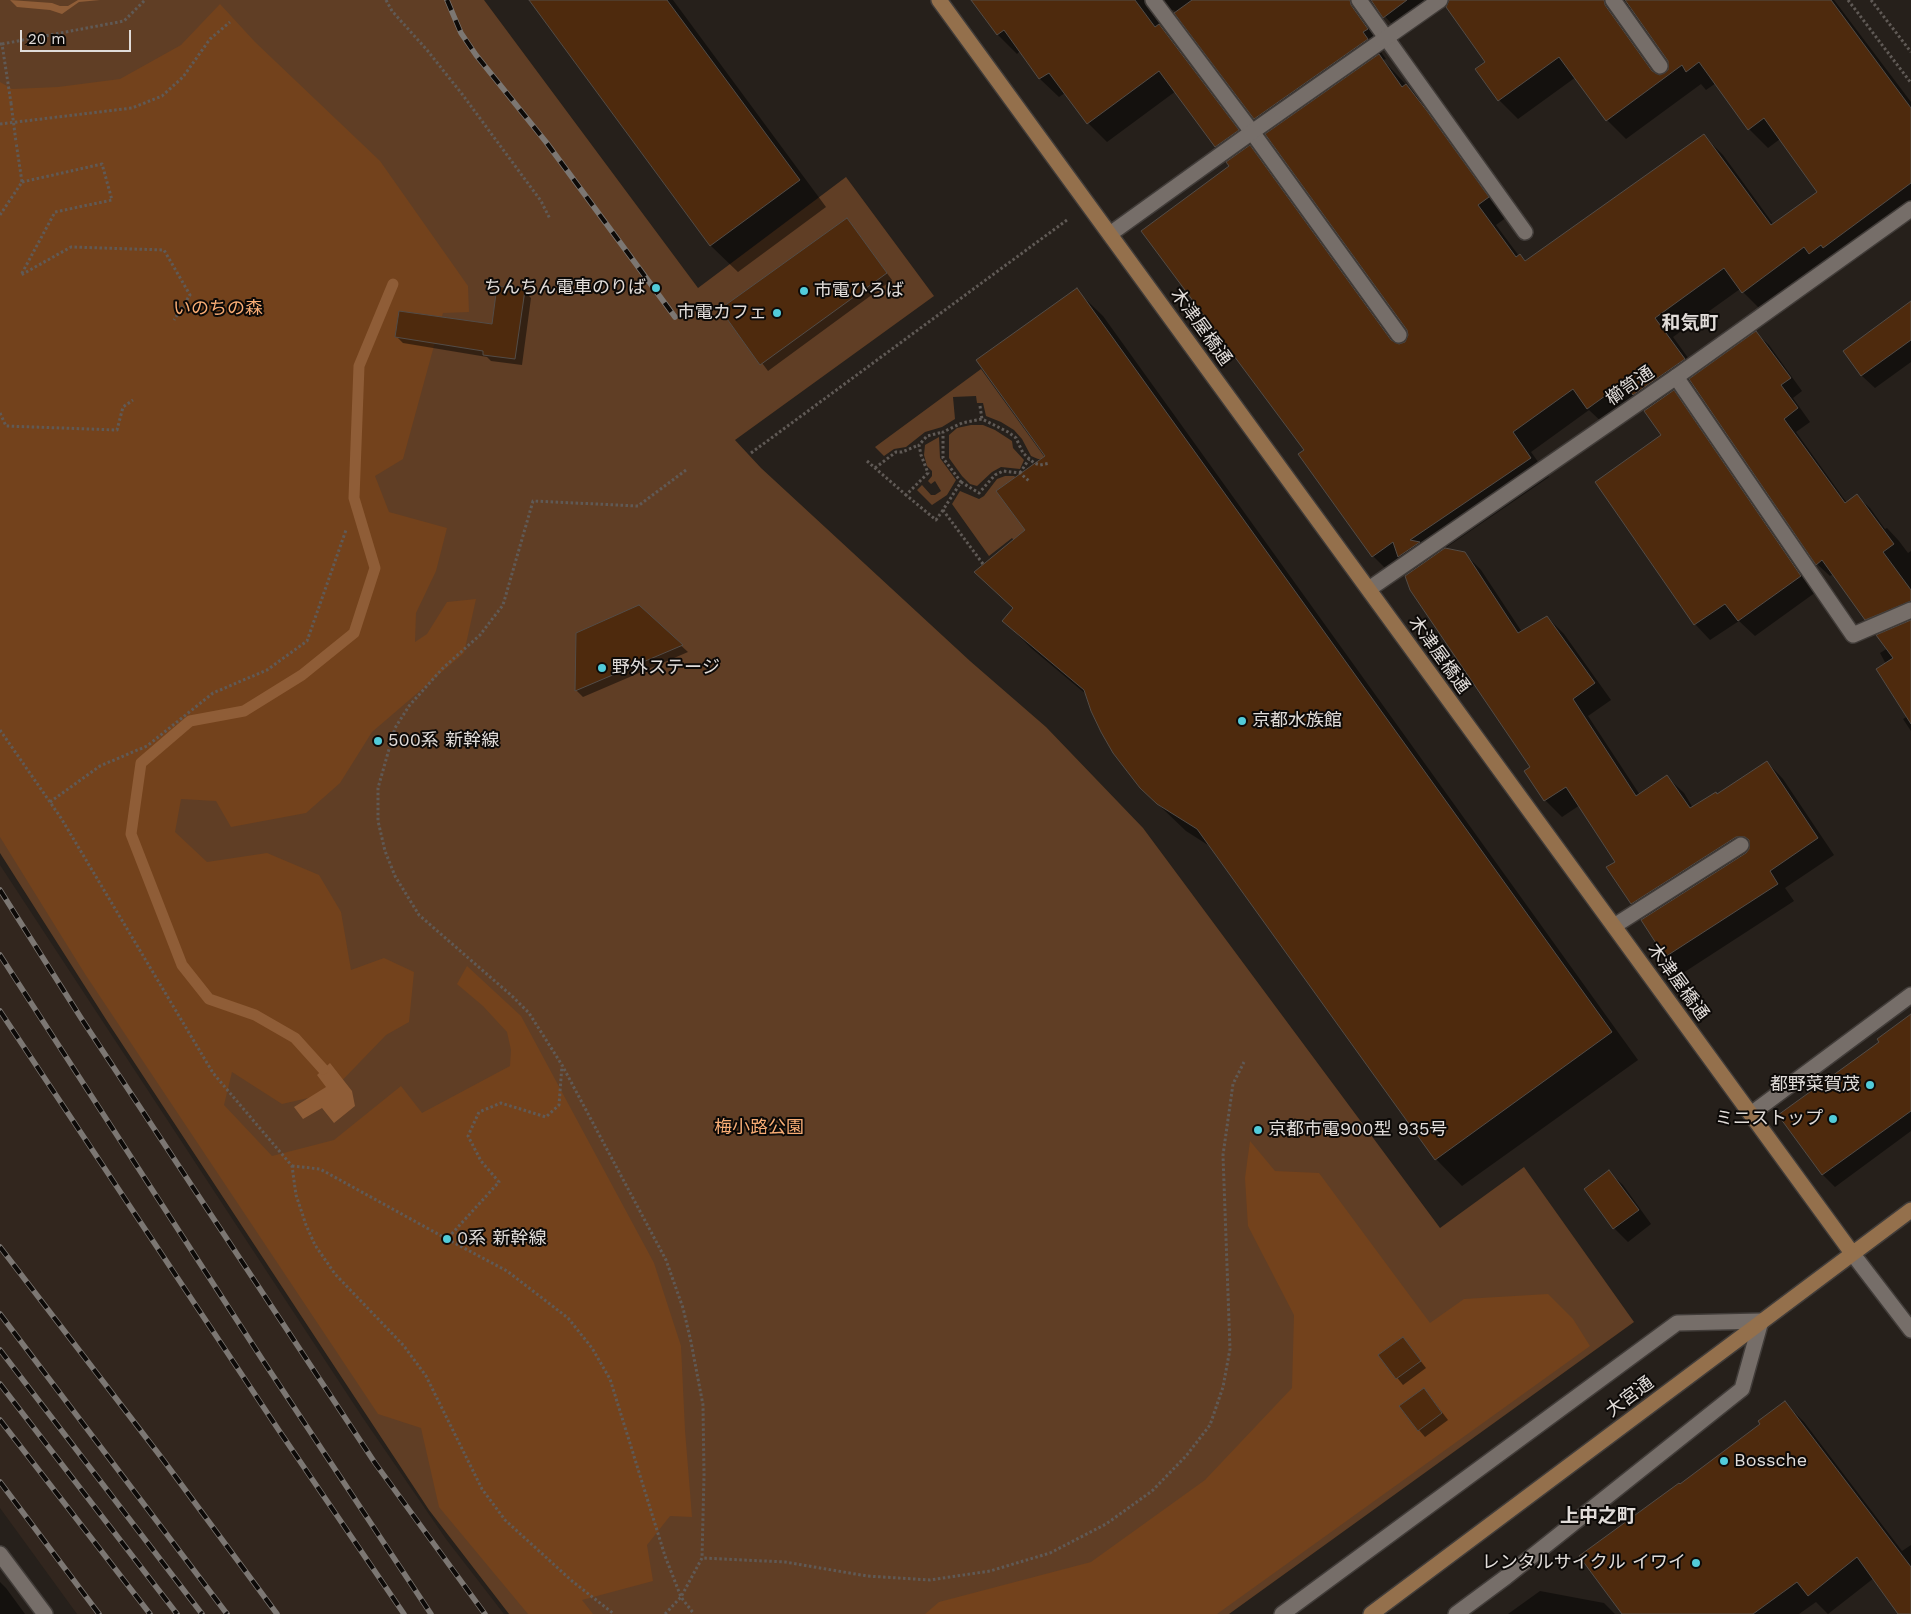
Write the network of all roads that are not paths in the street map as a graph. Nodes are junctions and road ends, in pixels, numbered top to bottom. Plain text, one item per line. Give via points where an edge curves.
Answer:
1 (939, 0) edge
2 (1153, 0) edge
3 (1360, 0) edge
4 (1440, 0) edge
5 (1613, 0) edge
6 (1387, 38) junction
7 (1660, 66) dead end
8 (1252, 132) junction
9 (1911, 209) edge
10 (1525, 232) dead end
11 (1110, 234) junction
12 (1399, 335) dead end
13 (1676, 377) junction
14 (1368, 589) junction
15 (1911, 610) edge
16 (1741, 845) dead end
17 (1614, 926) junction
18 (1911, 995) edge
19 (1751, 1114) junction
20 (1911, 1210) edge
21 (1852, 1254) junction
22 (1761, 1321) junction
23 (1911, 1330) edge
24 (0, 1554) edge
25 (45, 1614) edge
26 (1282, 1614) edge
27 (1371, 1614) edge
28 (1456, 1614) edge

1 - 11 street, 木津屋橋通
2 - 8 street
3 - 6 street
4 - 6 street
5 - 7 street
6 - 8 street
6 - 10 street
8 - 11 street
8 - 12 street
9 - 13 street, 櫛笥通
11 - 14 street, 木津屋橋通
13 - 14 street, 櫛笥通
13 - 15 street via 1853,635
14 - 17 street, 木津屋橋通
16 - 17 street
17 - 19 street, 木津屋橋通
18 - 19 street
19 - 21 street, 木津屋橋通
20 - 21 street, 大宮通
21 - 22 street, 大宮通
21 - 23 street, 木津屋橋通
22 - 26 street via 1677,1323
22 - 27 street, 大宮通
22 - 28 street via 1742,1389
24 - 25 street

